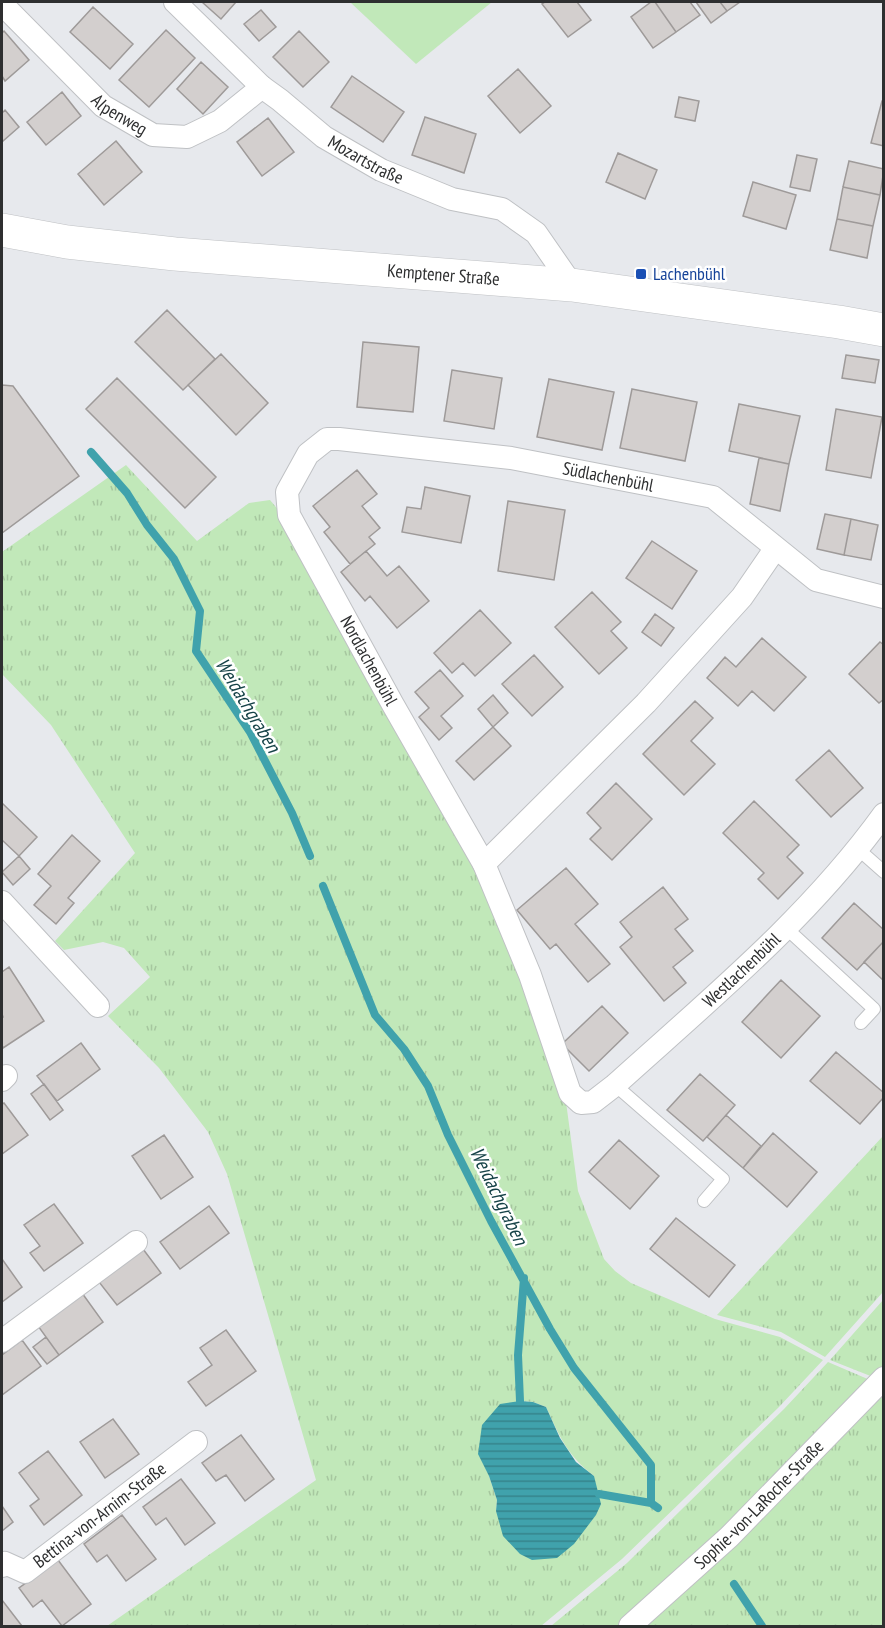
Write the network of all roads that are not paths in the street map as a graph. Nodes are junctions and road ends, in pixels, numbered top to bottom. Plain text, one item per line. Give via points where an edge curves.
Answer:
1 (175, 2) edge
2 (2, 4) edge
3 (262, 87) junction
4 (2, 230) edge
5 (572, 285) junction
6 (884, 330) edge
7 (308, 454) joint
8 (775, 549) junction
9 (884, 597) edge
10 (884, 814) edge
11 (858, 849) junction
12 (484, 864) junction
13 (884, 872) edge
14 (2, 902) edge
15 (786, 928) junction
16 (98, 1006) dead end
17 (861, 1023) dead end
18 (615, 1085) junction
19 (581, 1103) joint
20 (704, 1201) dead end
21 (136, 1242) dead end
22 (2, 1341) edge
23 (884, 1378) edge
24 (196, 1442) dead end
25 (2, 1566) edge
26 (630, 1626) edge

1 - 3 street, Mozartstraße
2 - 3 street, Alpenweg via 103,106 153,135 187,137 220,121
3 - 5 street, Mozartstraße via 324,137 381,170 452,199 502,209 536,233
4 - 5 main road, Kemptener Straße via 175,254
5 - 6 main road, Kemptener Straße
7 - 8 street, Südlachenbühl via 327,439 350,440 511,458 713,497
7 - 12 street, Nordlachenbühl via 287,492 289,515
8 - 9 street, Südlachenbühl via 816,580
8 - 12 street via 742,597 646,703
10 - 11 street, Westlachenbühl
11 - 13 lane
11 - 15 street, Westlachenbühl
12 - 19 street, Nordlachenbühl via 530,975 570,1093
14 - 16 street
15 - 17 lane via 874,1008
15 - 18 street, Westlachenbühl
18 - 19 street, Westlachenbühl via 593,1102
18 - 20 lane via 723,1179
21 - 22 street
23 - 26 street, Sophie-von-LaRoche-Straße via 729,1537
24 - 25 street, Bettina-von-Arnim-Straße via 26,1572 5,1563

